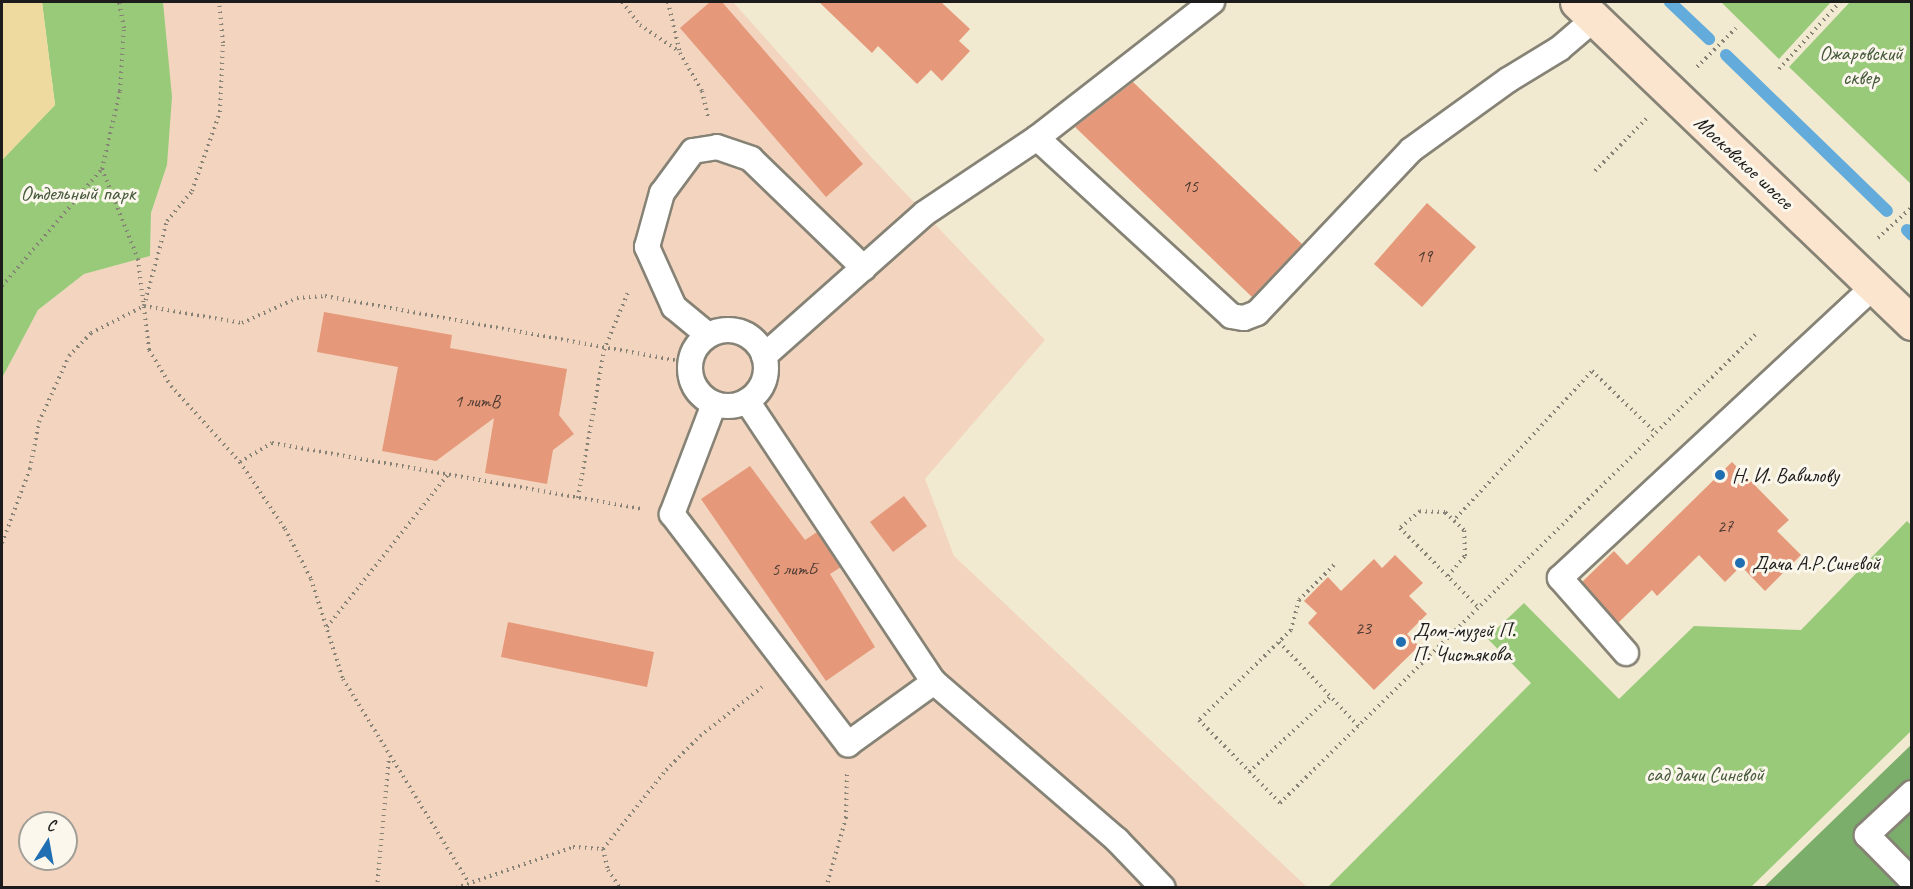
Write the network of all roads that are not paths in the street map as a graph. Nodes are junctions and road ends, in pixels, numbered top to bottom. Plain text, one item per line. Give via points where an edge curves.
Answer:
1 (1212, 2) edge
2 (1586, 10) edge
3 (1037, 138) junction
4 (864, 268) junction
5 (1873, 287) junction
6 (1911, 323) edge
7 (708, 335) junction
8 (764, 356) junction
9 (747, 401) junction
10 (714, 404) junction
11 (1626, 653) dead end
12 (934, 681) junction
13 (1911, 793) edge
14 (1911, 881) edge
15 (1163, 888) edge

1 - 3 lane
2 - 3 lane via 1559,49 1508,80 1411,150 1257,313 1244,318 1231,316
2 - 5 main road, Московское шоссе
3 - 4 lane via 925,213
4 - 7 lane via 751,159 717,147 693,151 662,192 647,247 674,307
4 - 8 lane
5 - 6 main road, Московское шоссе
5 - 11 lane via 1560,578
7 - 8 lane via 730,330 741,333 751,338
7 - 10 lane via 693,352 690,363 694,388
8 - 9 lane via 764,382
9 - 10 lane
9 - 12 lane
10 - 12 lane via 672,514 848,744
12 - 15 lane via 1117,840
13 - 14 lane via 1867,835

